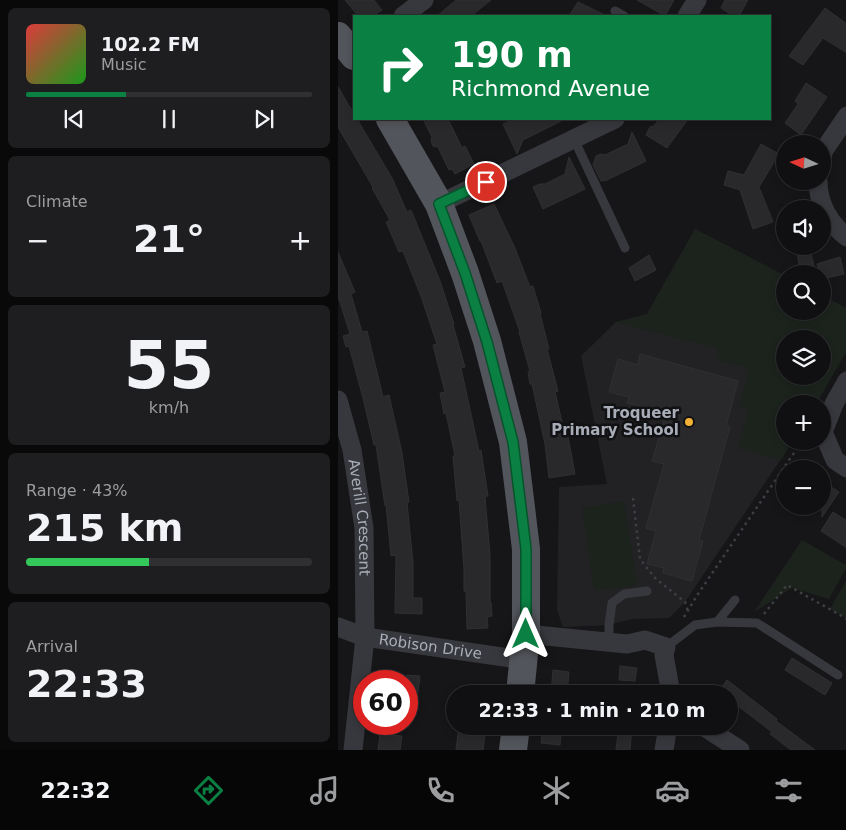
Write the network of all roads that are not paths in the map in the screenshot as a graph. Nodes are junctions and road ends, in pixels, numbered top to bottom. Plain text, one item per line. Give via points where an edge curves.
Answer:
1 (424, 0) edge
2 (697, 0) edge
3 (615, 11) dead end
4 (404, 15) edge
5 (622, 15) edge
6 (689, 15) edge
7 (338, 36) edge
8 (353, 55) edge
9 (846, 116) edge
10 (391, 120) edge
11 (613, 120) edge
12 (574, 139) junction
13 (831, 139) edge
14 (818, 190) edge
15 (439, 204) junction
16 (846, 237) edge
17 (625, 248) dead end
18 (846, 381) edge
19 (338, 400) edge
20 (846, 468) edge
21 (647, 591) dead end
22 (735, 600) dead end
23 (717, 622) junction
24 (338, 627) edge
25 (365, 637) junction
26 (609, 643) junction
27 (525, 647) junction
28 (666, 647) junction
29 (838, 675) dead end
30 (521, 685) edge
31 (669, 685) edge
32 (515, 735) edge
33 (666, 735) edge
34 (714, 735) edge
35 (731, 748) edge
36 (353, 750) edge
37 (513, 750) edge
38 (664, 750) edge

1 - 4 street
2 - 6 street
3 - 5 lane
7 - 8 main road
9 - 13 street
10 - 15 main road
11 - 12 street
12 - 15 street
12 - 17 lane
14 - 16 street via 828,219
15 - 27 main road via 487,342 513,442 526,549
18 - 20 street via 824,432 835,460
19 - 25 street, Averill Crescent via 352,450 364,528
21 - 26 lane via 624,594 612,603
22 - 23 lane
23 - 28 lane via 695,625
23 - 29 lane via 757,623
24 - 25 street, Robison Drive
25 - 27 street, Robison Drive
25 - 36 street, Averill Crescent
26 - 27 street, Robison Drive
26 - 28 street, Robison Drive via 645,640
27 - 30 main road
28 - 31 street via 664,655
32 - 37 main road
33 - 38 street
34 - 35 street

